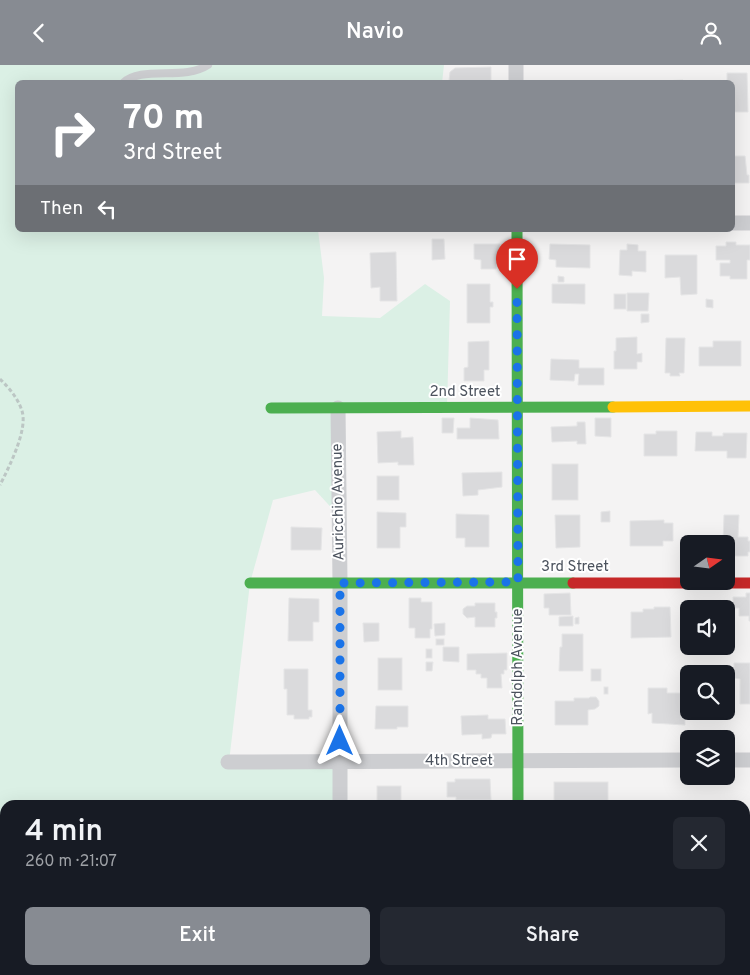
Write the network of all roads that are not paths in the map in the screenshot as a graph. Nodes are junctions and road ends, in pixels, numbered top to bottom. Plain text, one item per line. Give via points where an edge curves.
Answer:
1 (208, 65) edge
2 (516, 65) edge
3 (126, 80) edge
4 (516, 80) edge
5 (735, 223) edge
6 (750, 223) edge
7 (517, 232) edge
8 (750, 406) edge
9 (517, 407) junction
10 (271, 408) dead end
11 (338, 408) junction
12 (518, 582) junction
13 (250, 583) dead end
14 (340, 583) junction
15 (750, 583) edge
16 (750, 759) edge
17 (680, 760) edge
18 (735, 760) edge
19 (340, 761) junction
20 (518, 761) junction
21 (228, 762) dead end
22 (340, 800) edge
23 (518, 800) edge

1 - 3 lane via 203,69 171,73 141,72
2 - 4 street
5 - 6 street
7 - 9 street, Randolph Avenue
8 - 9 street, 2nd Street
9 - 11 street, 2nd Street
9 - 12 street, Randolph Avenue
10 - 11 street, 2nd Street
11 - 14 street, Auricchio Avenue
12 - 14 street, 3rd Street
12 - 15 street, 3rd Street
12 - 20 street, Randolph Avenue
13 - 14 street, 3rd Street
14 - 19 street, Auricchio Avenue
16 - 18 street
17 - 20 street, 4th Street
19 - 20 street, 4th Street
19 - 21 street, 4th Street
19 - 22 street, Auricchio Avenue
20 - 23 street, Randolph Avenue

